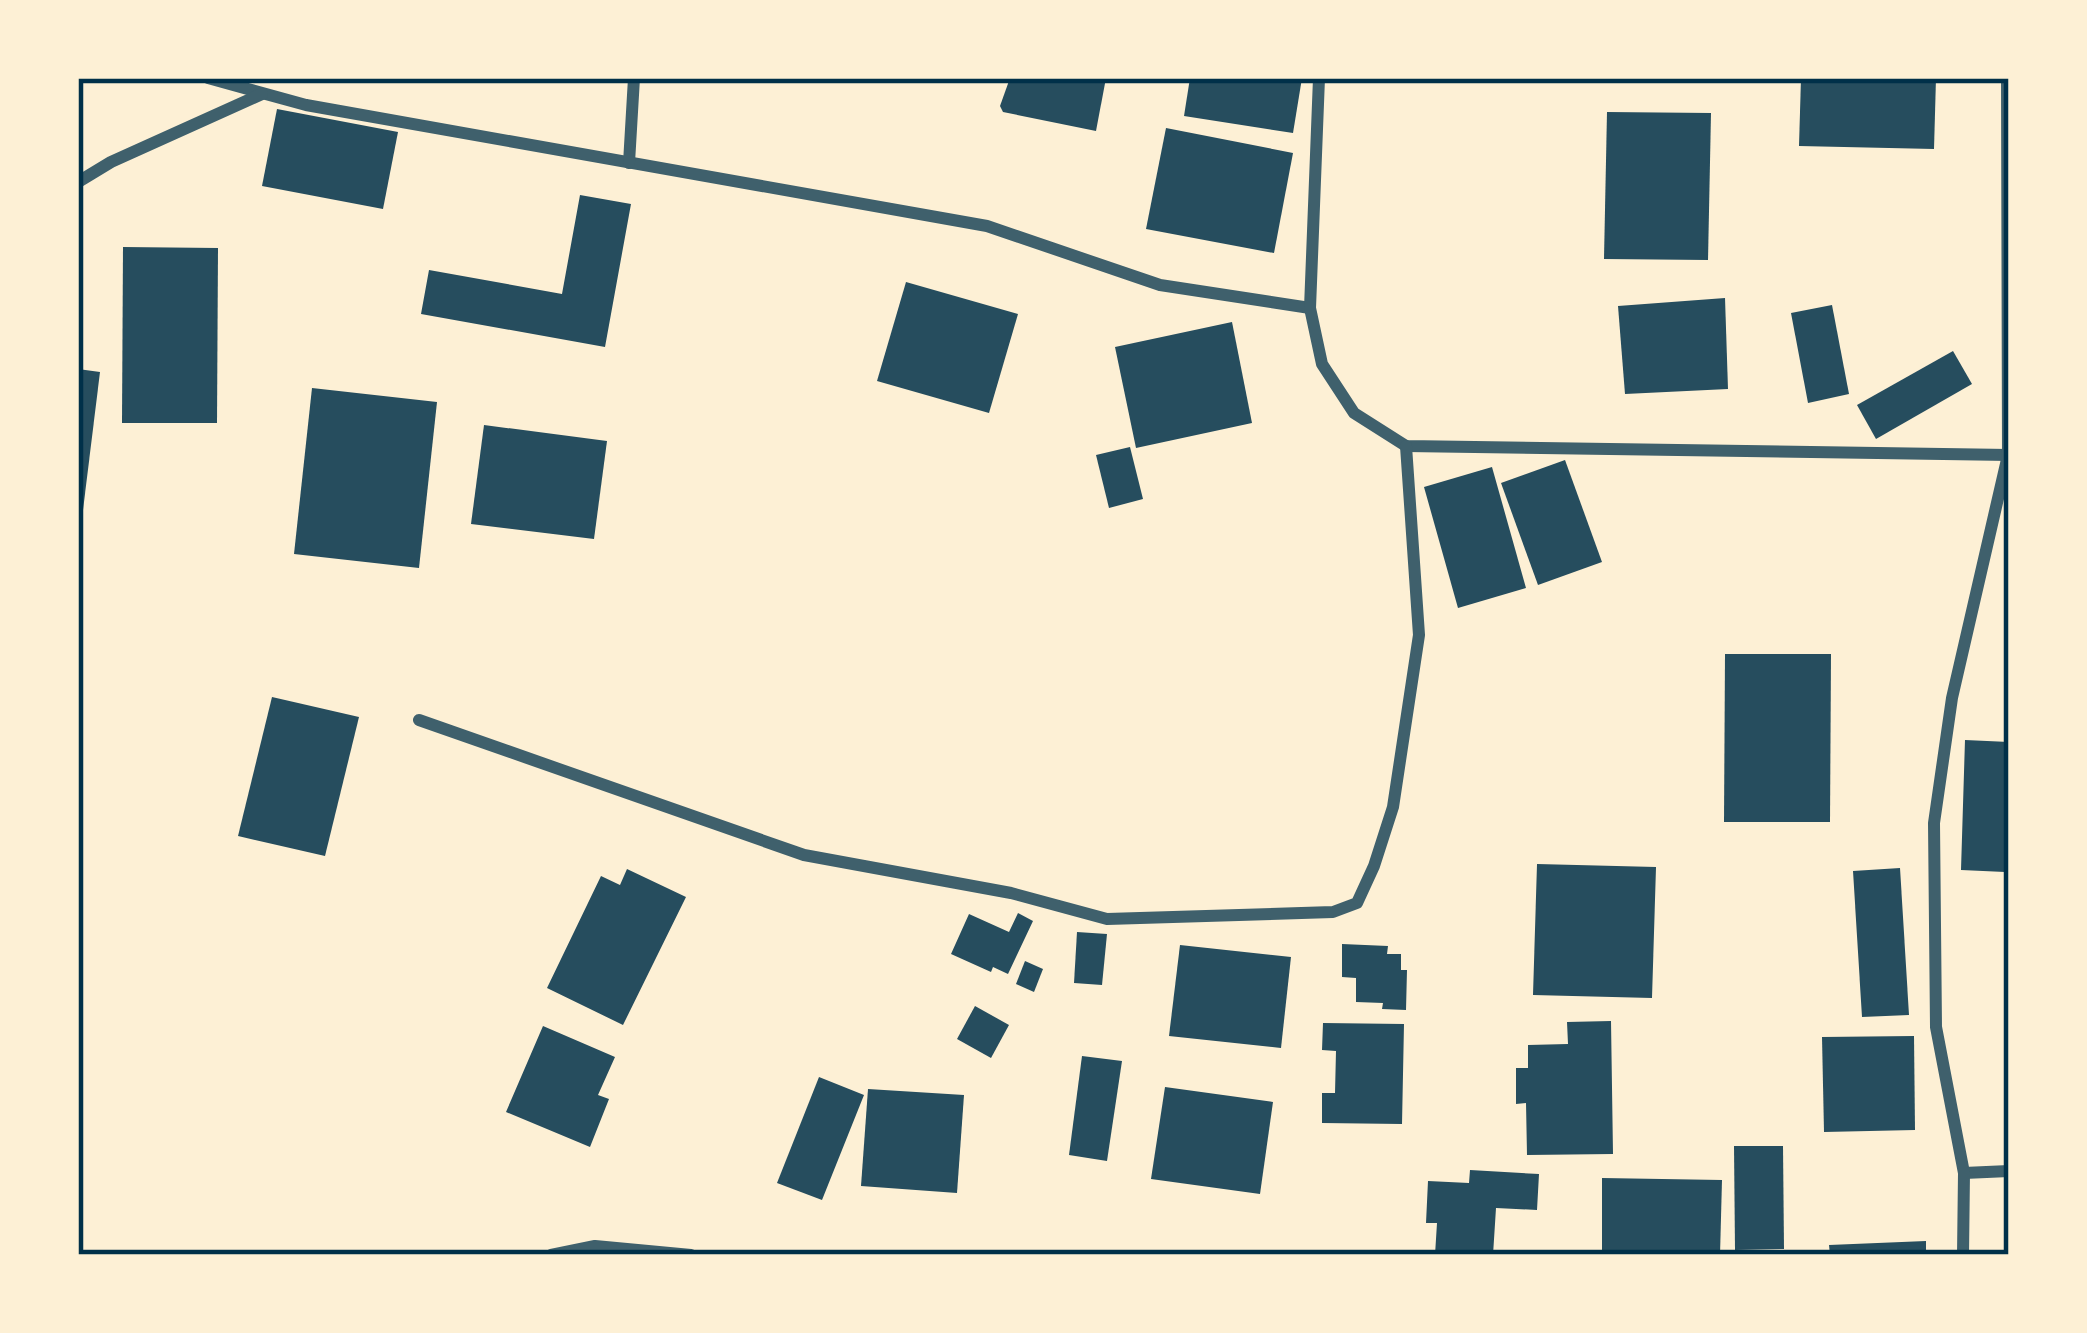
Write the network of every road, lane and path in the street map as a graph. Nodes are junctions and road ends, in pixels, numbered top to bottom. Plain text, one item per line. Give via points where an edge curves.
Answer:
1 (208, 78) edge
2 (634, 78) edge
3 (1318, 78) edge
4 (2007, 78) edge
5 (263, 94) junction
6 (628, 163) junction
7 (78, 182) edge
8 (1310, 308) junction
9 (1406, 446) junction
10 (2008, 455) edge
11 (419, 720) dead end
12 (2009, 1171) edge
13 (1964, 1173) junction
14 (551, 1255) edge
15 (691, 1255) edge
16 (1964, 1255) edge

1 - 5 street
2 - 6 street
3 - 8 street
4 - 10 street
5 - 6 street
5 - 7 street
6 - 8 street via 987,226 1160,285
8 - 9 street via 1322,364 1354,413
9 - 10 street
9 - 11 street via 1419,635 1401,767 1357,903 1333,912 1107,919 804,855
10 - 13 street via 1952,698 1934,823 1936,1027
12 - 13 street
13 - 16 street
14 - 15 street via 595,1246

